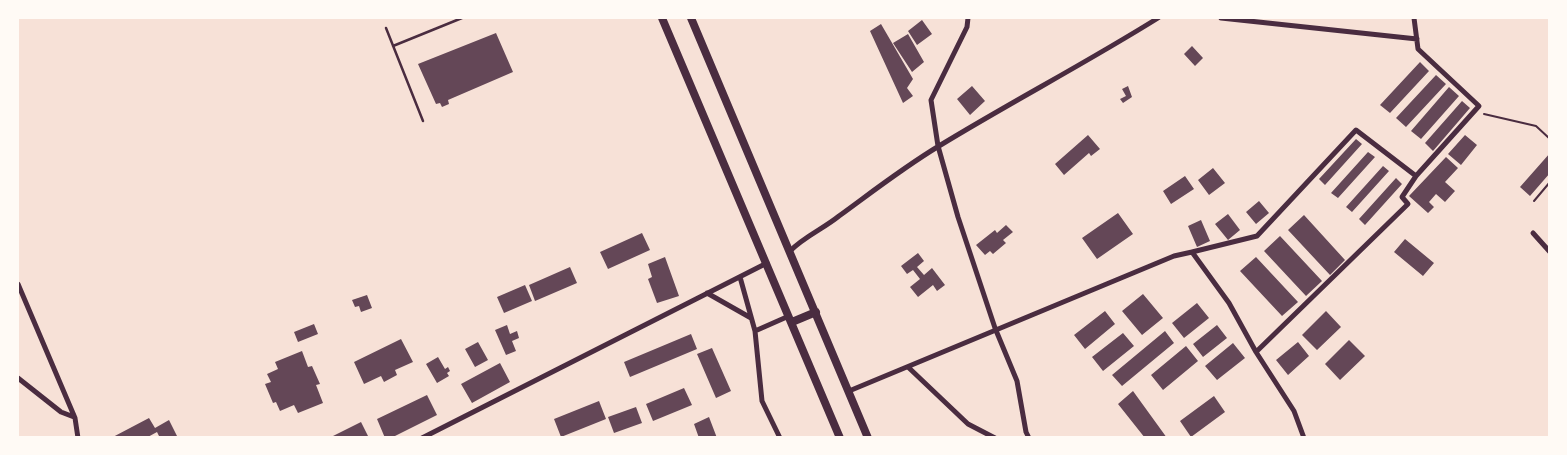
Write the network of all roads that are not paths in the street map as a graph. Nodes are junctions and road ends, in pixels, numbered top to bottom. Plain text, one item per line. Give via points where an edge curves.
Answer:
1 (462, 18) edge
2 (662, 18) edge
3 (691, 18) edge
4 (968, 18) edge
5 (1158, 18) edge
6 (1221, 18) edge
7 (1414, 18) edge
8 (386, 28) dead end
9 (1417, 39) junction
10 (393, 46) junction
11 (423, 121) dead end
12 (938, 146) junction
13 (1416, 176) junction
14 (1533, 233) dead end
15 (790, 250) junction
16 (1192, 252) junction
17 (1550, 252) edge
18 (767, 263) junction
19 (740, 277) junction
20 (18, 284) edge
21 (707, 293) junction
22 (816, 312) junction
23 (751, 319) junction
24 (791, 319) junction
25 (997, 330) junction
26 (755, 331) junction
27 (1256, 352) junction
28 (908, 367) junction
29 (18, 378) edge
30 (849, 390) junction
31 (75, 418) junction
32 (78, 438) edge
33 (422, 438) edge
34 (780, 438) edge
35 (840, 438) edge
36 (868, 438) edge
37 (995, 438) edge
38 (1029, 438) edge
39 (1304, 438) edge

1 - 10 lane
2 - 18 highway
3 - 15 highway
4 - 12 street via 967,27 931,100
5 - 12 street
6 - 9 street
7 - 9 street
8 - 10 lane
9 - 13 street via 1418,49 1479,106
10 - 11 lane
12 - 15 street
12 - 25 street via 958,217
13 - 16 street via 1356,130 1257,236
13 - 27 street via 1402,197 1408,204
14 - 17 street
15 - 22 highway
16 - 25 street via 1174,256
16 - 27 street via 1230,302
18 - 19 street
18 - 24 highway
19 - 21 street
19 - 23 street
20 - 31 street
21 - 23 street
21 - 33 street
22 - 24 highway
22 - 30 highway
23 - 26 street
24 - 26 street
24 - 35 highway
25 - 28 street
25 - 38 street via 1017,381
26 - 34 street via 762,401
27 - 39 street via 1294,411
28 - 30 street
28 - 37 street via 968,424
29 - 31 street via 61,412
30 - 36 highway
31 - 32 street

